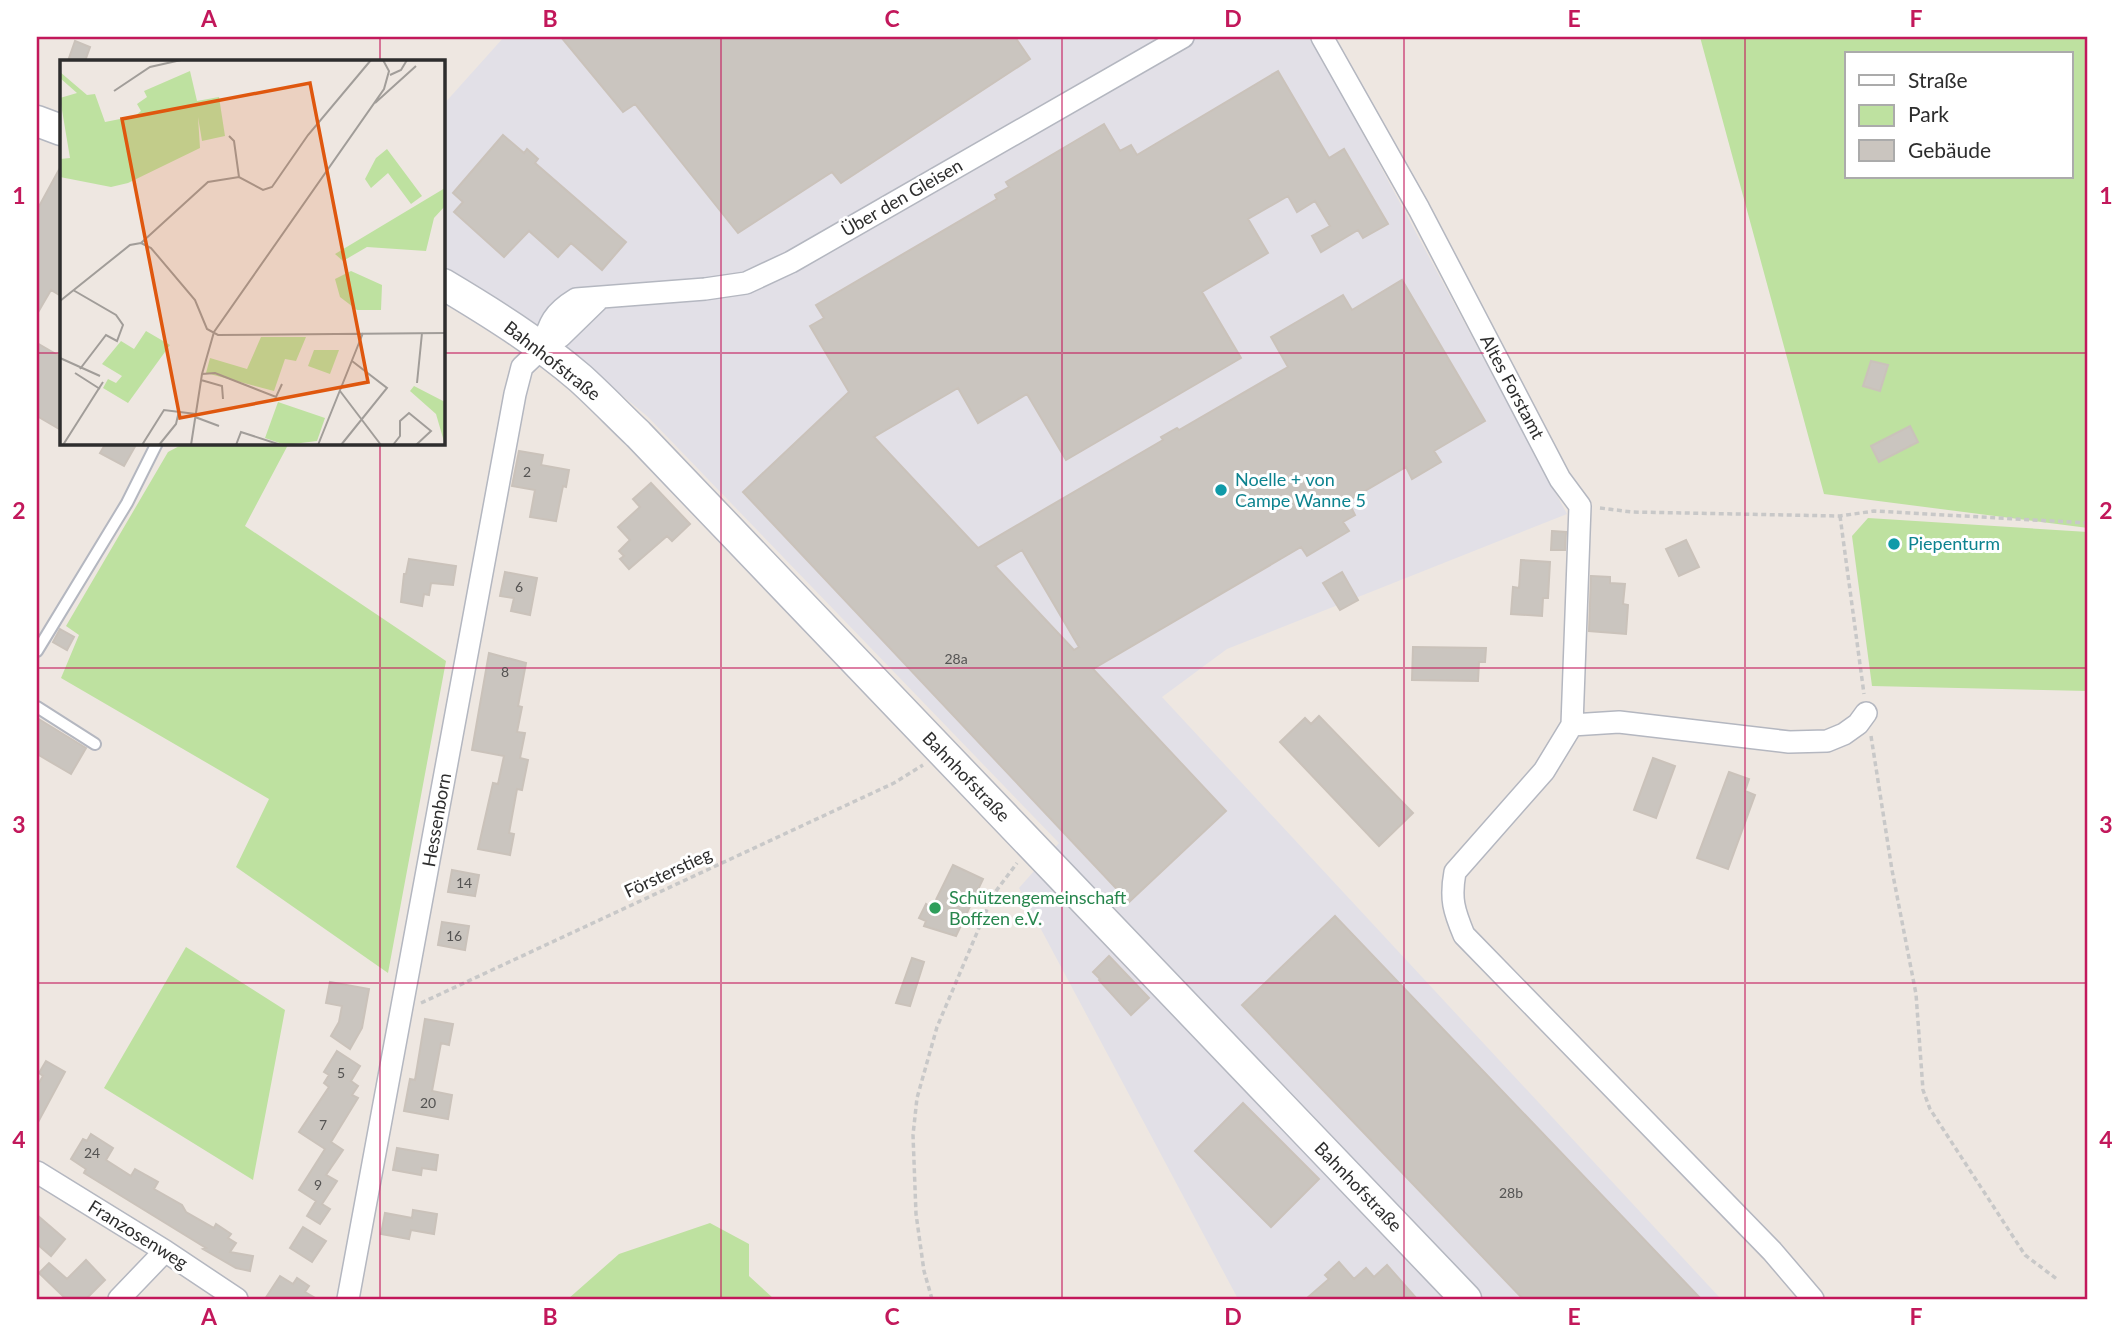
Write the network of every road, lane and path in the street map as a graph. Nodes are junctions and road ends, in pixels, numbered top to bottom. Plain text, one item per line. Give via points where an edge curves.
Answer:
1 (1183, 37) edge
2 (1322, 37) edge
3 (37, 121) edge
4 (60, 130) edge
5 (444, 285) edge
6 (541, 348) junction
7 (156, 444) edge
8 (1580, 506) junction
9 (1840, 516) junction
10 (2088, 523) edge
11 (37, 651) edge
12 (37, 707) edge
13 (1866, 713) junction
14 (1572, 725) junction
15 (94, 744) dead end
16 (943, 753) junction
17 (1031, 845) junction
18 (401, 1013) junction
19 (37, 1172) edge
20 (165, 1251) junction
21 (2058, 1280) dead end
22 (119, 1299) edge
23 (237, 1299) edge
24 (348, 1299) edge
25 (932, 1299) edge
26 (1466, 1299) edge
27 (1813, 1299) edge

1 - 6 street, Über den Gleisen via 790,262 746,283 600,298 561,336
2 - 8 street, Altes Forstamt via 1419,209 1560,479
3 - 4 main road
5 - 6 main road, Bahnhofstraße
6 - 16 main road, Bahnhofstraße via 638,434
6 - 18 street, Hessenborn via 522,367 515,394
7 - 11 lane via 127,503
8 - 9 path via 1632,512
8 - 14 street
9 - 10 path via 1874,511
9 - 13 path
12 - 15 lane
13 - 14 street via 1858,724 1827,741 1619,722
13 - 21 path via 1916,994 1923,1090 1930,1109 2025,1255
14 - 27 street via 1544,771 1455,872 1453,908 1464,935 1772,1251
16 - 17 main road, Bahnhofstraße
16 - 18 path, Försterstieg via 894,783
17 - 25 path via 993,895 937,1027 917,1098 913,1135 916,1214
17 - 26 main road, Bahnhofstraße
18 - 24 street, Hessenborn
19 - 20 street, Franzosenweg
20 - 22 street
20 - 23 street, Franzosenweg

